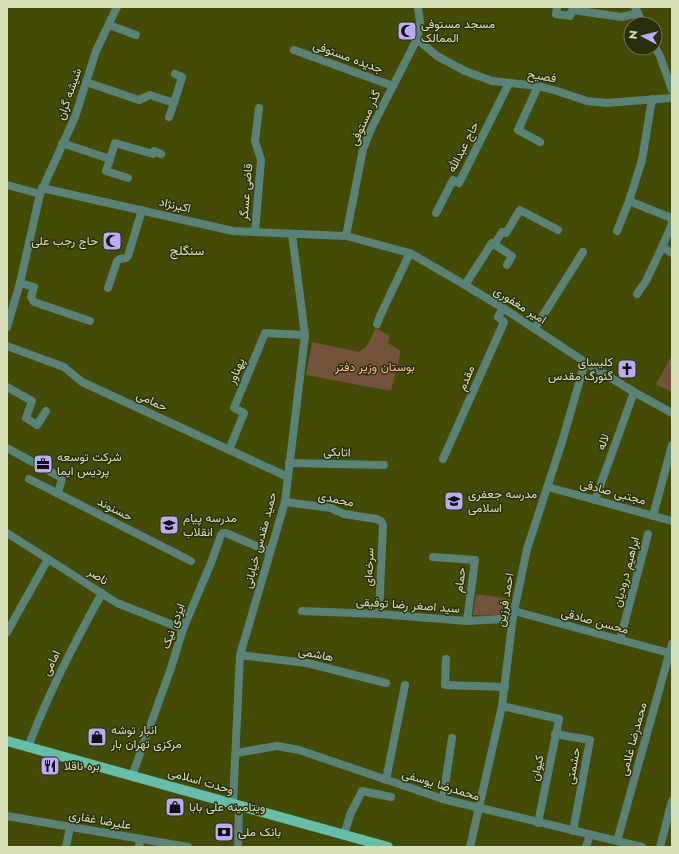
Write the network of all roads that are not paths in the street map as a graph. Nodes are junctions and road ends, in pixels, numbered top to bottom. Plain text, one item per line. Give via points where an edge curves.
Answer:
1 (117, 7) edge
2 (418, 7) edge
3 (557, 7) edge
4 (637, 10) edge
5 (108, 26) junction
6 (136, 35) dead end
7 (417, 39) junction
8 (294, 50) dead end
9 (660, 56) edge
10 (175, 74) dead end
11 (86, 82) junction
12 (509, 84) junction
13 (393, 86) junction
14 (538, 86) junction
15 (672, 90) edge
16 (672, 98) edge
17 (652, 99) junction
18 (174, 103) junction
19 (259, 108) dead end
20 (169, 116) dead end
21 (540, 142) dead end
22 (62, 143) junction
23 (161, 154) dead end
24 (110, 159) junction
25 (128, 178) dead end
26 (7, 185) edge
27 (41, 191) junction
28 (629, 201) junction
29 (142, 210) junction
30 (436, 213) dead end
31 (672, 220) edge
32 (672, 224) edge
33 (558, 230) dead end
34 (618, 231) dead end
35 (255, 232) junction
36 (292, 234) junction
37 (346, 236) junction
38 (493, 244) junction
39 (662, 247) junction
40 (583, 252) dead end
41 (672, 252) edge
42 (410, 253) junction
43 (507, 265) dead end
44 (20, 283) junction
45 (465, 284) junction
46 (108, 288) dead end
47 (637, 294) dead end
48 (503, 308) junction
49 (90, 321) dead end
50 (378, 324) dead end
51 (7, 328) edge
52 (535, 328) junction
53 (305, 335) junction
54 (7, 346) edge
55 (585, 362) junction
56 (7, 387) edge
57 (634, 392) junction
58 (46, 411) dead end
59 (672, 413) edge
60 (672, 445) edge
61 (7, 448) edge
62 (229, 450) junction
63 (443, 459) dead end
64 (289, 463) junction
65 (384, 465) dead end
66 (288, 477) junction
67 (29, 479) dead end
68 (548, 487) junction
69 (58, 494) junction
70 (595, 500) junction
71 (285, 502) junction
72 (653, 516) junction
73 (381, 521) joint
74 (672, 521) edge
75 (7, 533) edge
76 (648, 534) dead end
77 (270, 552) junction
78 (433, 557) dead end
79 (48, 559) junction
80 (191, 561) dead end
81 (102, 593) junction
82 (302, 611) dead end
83 (380, 614) junction
84 (513, 614) junction
85 (467, 620) junction
86 (183, 629) junction
87 (7, 632) edge
88 (620, 640) junction
89 (672, 644) edge
90 (669, 653) junction
91 (240, 655) junction
92 (446, 659) dead end
93 (386, 683) dead end
94 (405, 685) dead end
95 (505, 687) junction
96 (502, 706) junction
97 (555, 734) junction
98 (452, 738) dead end
99 (7, 741) edge
100 (28, 747) junction
101 (236, 753) junction
102 (132, 776) junction
103 (386, 780) junction
104 (391, 797) dead end
105 (443, 799) junction
106 (672, 801) edge
107 (236, 805) junction
108 (478, 808) junction
109 (7, 816) edge
110 (538, 823) junction
111 (70, 827) junction
112 (573, 831) junction
113 (344, 835) junction
114 (590, 835) junction
115 (617, 841) junction
116 (140, 843) edge
117 (66, 847) edge
118 (188, 847) edge
119 (238, 847) edge
120 (388, 847) edge
121 (470, 847) edge
122 (586, 847) edge
123 (642, 847) edge
124 (660, 847) edge

1 - 5 street, شیشه گران
2 - 7 street, گذر مستوفی via 420,22
3 - 4 street via 556,14 570,16 572,10 622,17
5 - 6 street
5 - 11 street, شیشه گران
7 - 12 street, فصیح via 437,56 465,71
7 - 13 street, گذر مستوفی
8 - 13 street, جدیده مستوفی
9 - 15 street
10 - 18 street via 182,77
11 - 18 street via 139,100 150,94
11 - 22 street, شیشه گران via 78,108
12 - 14 street, فصیح
12 - 30 street, حاج عبدالله via 459,183 453,180
13 - 37 street, گذر مستوفی via 363,149
14 - 17 street, فصیح via 587,102
14 - 21 street via 518,130
16 - 17 street, فصیح
17 - 28 street via 645,149
18 - 20 street
19 - 35 street, قاضی عسگر via 255,141 261,160
22 - 24 street
22 - 27 street, شیشه گران
23 - 24 street via 154,151 152,154 116,143
24 - 25 street via 106,171
26 - 27 street, اکبرنژاد
27 - 29 street, اکبرنژاد
27 - 44 street, شیشه گران
28 - 31 street
28 - 34 street
29 - 35 street, اکبرنژاد via 233,231
29 - 46 street via 127,257 117,261
32 - 39 street
33 - 38 street via 520,210 506,233 502,232
35 - 36 street, اکبرنژاد
36 - 37 street, اکبرنژاد
36 - 53 street, حمید مقدس خیابانی
37 - 42 street, امیر مغفوری
38 - 43 street via 512,256
38 - 45 street
39 - 41 street
39 - 47 street
40 - 52 street
42 - 45 street, امیر مغفوری
42 - 50 street
44 - 49 street via 34,287 31,297 34,302
44 - 51 street, شیشه گران
45 - 48 street, امیر مغفوری
48 - 52 street, امیر مغفوری
48 - 63 street, مقدم via 498,317 504,322
52 - 55 street, امیر مغفوری
53 - 62 street, پهناور via 265,333 234,408 244,413
53 - 64 street, حمید مقدس خیابانی
54 - 62 street, حمامی via 64,367 82,382
55 - 57 street, امیر مغفوری
55 - 68 street, احمد فرزین
56 - 58 street via 32,401 26,418 37,425
57 - 59 street, امیر مغفوری
57 - 70 street, لاله
60 - 72 street
61 - 69 street via 62,478
62 - 66 street, حمامی
64 - 65 street, اتابکی
64 - 66 street, حمید مقدس خیابانی
66 - 71 street, حمید مقدس خیابانی
67 - 69 street, حسنوند
68 - 70 street, مجتبی صادقی
68 - 84 street, احمد فرزین via 527,549
69 - 80 street, حسنوند
70 - 72 street, مجتبی صادقی
71 - 73 street, محمدی via 331,508 344,514
71 - 77 street, حمید مقدس خیابانی
72 - 74 street, مجتبی صادقی
73 - 83 street, سرخه‌ای via 383,525
75 - 79 street, ناصر
76 - 88 street, ابراهیم درودیان
77 - 86 street, ایزدی نیک via 223,533
77 - 91 street, حمید مقدس خیابانی
78 - 85 street, حمام via 475,560
79 - 81 street, ناصر
79 - 87 street
81 - 86 street, ناصر via 118,603
81 - 100 street, امامی via 56,680
82 - 83 street, سید اصغر رضا توفیقی
83 - 85 street, سید اصغر رضا توفیقی
84 - 85 street, سید اصغر رضا توفیقی via 505,619
84 - 88 street, محسن صادقی
84 - 95 street, احمد فرزین
86 - 102 street, ایزدی نیک
88 - 90 street, محسن صادقی
89 - 90 street, محمدرضا غلامی
90 - 115 street, محمدرضا غلامی
91 - 93 street, هاشمی via 307,663
91 - 101 street, حمید مقدس خیابانی
92 - 95 street via 445,686
94 - 103 street
95 - 96 street, احمد فرزین
96 - 97 street, کیوان via 559,719
96 - 108 street, احمد فرزین
97 - 110 street, کیوان
97 - 112 street, حشمتی via 590,740
98 - 105 street
99 - 100 main road, وحدت اسلامی
100 - 102 main road, وحدت اسلامی
101 - 103 street, محمدرضا یوسفی via 277,746 300,750
101 - 107 street, حمید مقدس خیابانی
102 - 107 main road, وحدت اسلامی
103 - 105 street, محمدرضا یوسفی
104 - 113 street via 362,790
105 - 108 street, محمدرضا یوسفی
106 - 124 street
107 - 113 main road, وحدت اسلامی
107 - 119 street, حمید مقدس خیابانی
108 - 110 street, محمدرضا یوسفی
108 - 121 street, احمد فرزین
109 - 111 street, علیرضا غفاری
110 - 112 street, محمدرضا یوسفی
111 - 116 street, علیرضا غفاری
111 - 117 street
112 - 114 street, محمدرضا یوسفی
113 - 120 main road, وحدت اسلامی
114 - 115 street, محمدرضا یوسفی
114 - 122 street
115 - 123 street, محمدرضا یوسفی
116 - 118 street, علیرضا غفاری

